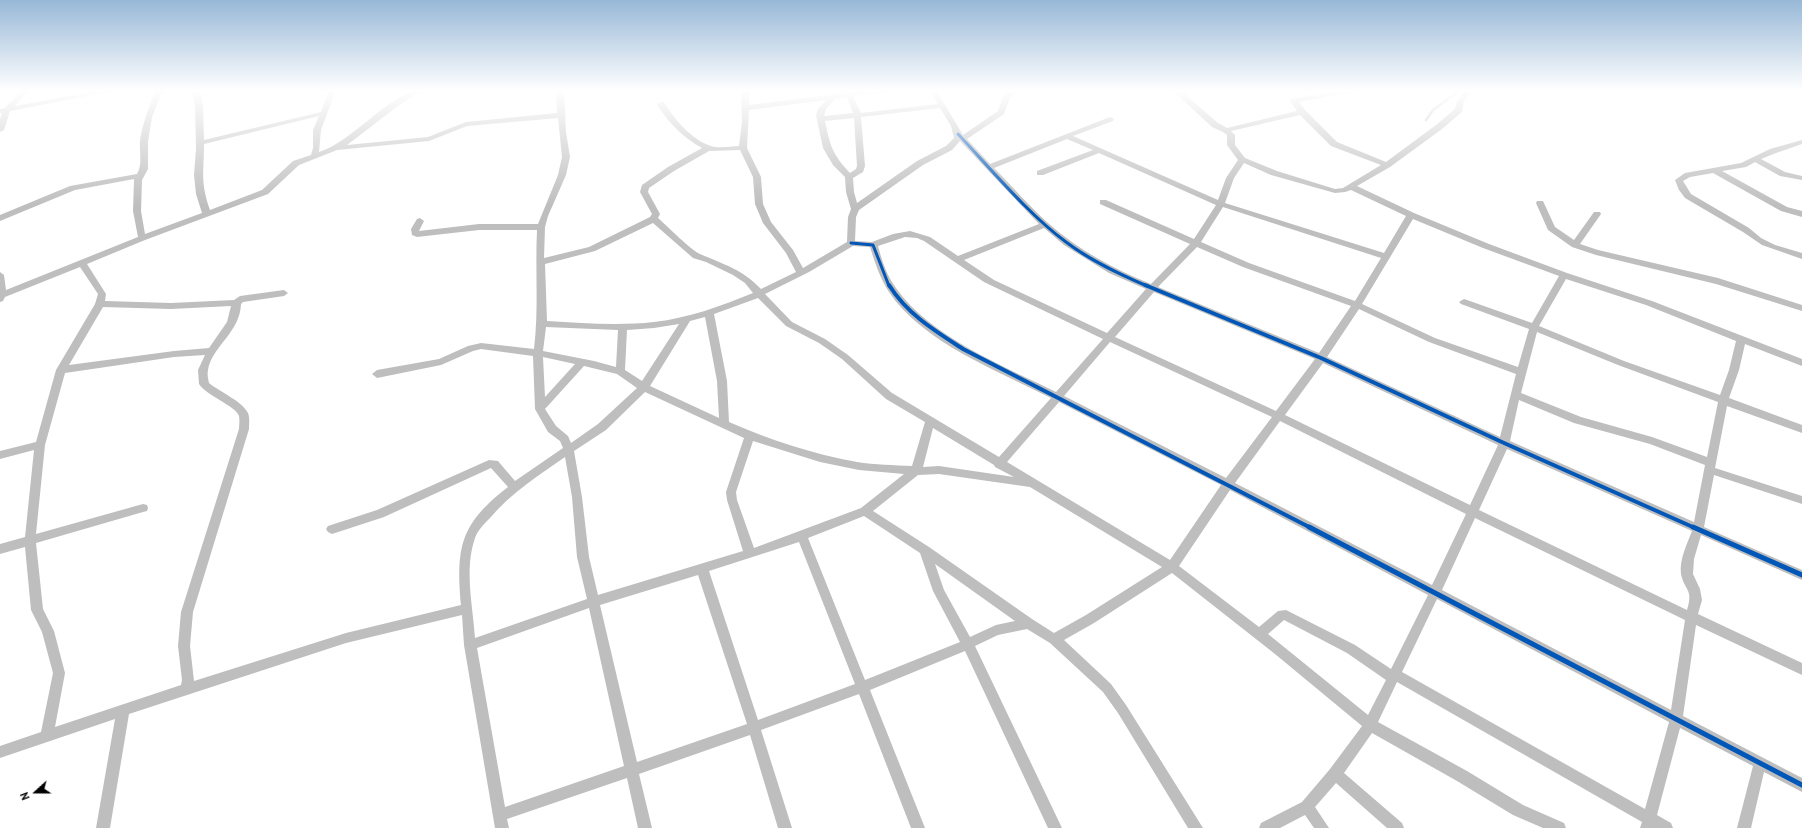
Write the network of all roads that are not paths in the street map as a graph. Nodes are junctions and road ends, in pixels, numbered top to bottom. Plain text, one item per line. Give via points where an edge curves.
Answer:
1 (146, 129) edge
2 (200, 129) edge
3 (259, 129) edge
4 (318, 129) edge
5 (365, 129) edge
6 (455, 129) edge
7 (562, 129) edge
8 (682, 129) edge
9 (745, 129) edge
10 (823, 129) edge
11 (859, 129) edge
12 (956, 129) edge
13 (973, 129) edge
14 (1086, 129) edge
15 (1223, 129) edge
16 (1232, 129) edge
17 (1319, 129) edge
18 (1436, 129) edge
19 (1226, 130) junction
20 (961, 136) junction
21 (1067, 136) junction
22 (1802, 142) edge
23 (200, 143) junction
24 (337, 148) junction
25 (708, 148) junction
26 (743, 148) junction
27 (1098, 151) junction
28 (314, 156) junction
29 (1242, 160) junction
30 (1755, 160) junction
31 (1387, 165) junction
32 (989, 167) junction
33 (1714, 170) junction
34 (1040, 173) dead end
35 (140, 176) junction
36 (849, 177) junction
37 (1802, 178) edge
38 (1352, 187) junction
39 (1103, 202) dead end
40 (1540, 203) dead end
41 (1221, 204) junction
42 (855, 209) junction
43 (206, 214) junction
44 (1597, 214) dead end
45 (1802, 214) edge
46 (1411, 215) junction
47 (0, 218) edge
48 (654, 219) junction
49 (420, 220) dead end
50 (1046, 225) junction
51 (541, 227) junction
52 (142, 238) junction
53 (851, 243) junction
54 (1196, 244) junction
55 (872, 245) junction
56 (1574, 245) junction
57 (1802, 256) edge
58 (1386, 257) junction
59 (958, 259) junction
60 (540, 262) junction
61 (82, 263) junction
62 (801, 272) junction
63 (0, 275) edge
64 (1564, 275) junction
65 (1152, 288) junction
66 (284, 293) dead end
67 (759, 294) junction
68 (1, 297) edge
69 (1464, 302) dead end
70 (236, 303) junction
71 (100, 304) junction
72 (1357, 305) junction
73 (1802, 308) edge
74 (709, 312) junction
75 (687, 318) junction
76 (542, 324) junction
77 (623, 326) junction
78 (1534, 327) junction
79 (1108, 338) junction
80 (1741, 340) junction
81 (212, 351) junction
82 (538, 352) junction
83 (1321, 358) junction
84 (582, 362) junction
85 (1802, 363) edge
86 (61, 370) junction
87 (620, 372) junction
88 (1522, 372) junction
89 (377, 374) dead end
90 (644, 387) junction
91 (1517, 395) junction
92 (1057, 396) junction
93 (1723, 400) junction
94 (540, 409) junction
95 (1278, 416) junction
96 (930, 422) junction
97 (724, 423) junction
98 (1802, 429) edge
99 (750, 436) junction
100 (1504, 443) junction
101 (40, 445) junction
102 (569, 450) junction
103 (0, 455) edge
104 (999, 464) junction
105 (1711, 466) junction
106 (916, 471) junction
107 (1032, 484) junction
108 (1228, 484) junction
109 (514, 487) junction
110 (1802, 500) edge
111 (143, 508) dead end
112 (865, 511) junction
113 (1472, 512) junction
114 (332, 529) dead end
115 (1698, 529) junction
116 (802, 536) junction
117 (30, 540) junction
118 (0, 548) edge
119 (925, 550) junction
120 (750, 554) junction
121 (1172, 567) junction
122 (702, 568) junction
123 (1802, 575) edge
124 (1435, 592) junction
125 (592, 602) junction
126 (467, 609) junction
127 (1691, 617) junction
128 (1028, 623) junction
129 (1259, 635) junction
130 (1054, 639) junction
131 (968, 644) junction
132 (470, 645) junction
133 (1802, 669) edge
134 (1393, 676) junction
135 (863, 687) junction
136 (186, 689) junction
137 (122, 711) junction
138 (1676, 720) junction
139 (1370, 725) junction
140 (754, 727) junction
141 (47, 736) junction
142 (0, 752) edge
143 (1760, 764) junction
144 (632, 770) junction
145 (1335, 774) junction
146 (1802, 785) edge
147 (1307, 807) junction
148 (501, 822) edge
149 (1648, 823) edge
150 (102, 828) edge
151 (645, 828) edge
152 (785, 828) edge
153 (918, 828) edge
154 (1055, 828) edge
155 (1196, 828) edge
156 (1266, 828) edge
157 (1322, 828) edge
158 (1397, 828) edge
159 (1559, 828) edge
160 (1666, 828) edge
161 (1744, 828) edge

1 - 35 street via 144,169
2 - 23 street
3 - 23 street
4 - 28 street
5 - 24 street
6 - 24 street via 429,139
7 - 51 street via 566,157 562,175
8 - 25 street
9 - 26 street
10 - 36 street via 827,148
11 - 36 street via 862,166
12 - 20 street
13 - 20 street
14 - 21 street
15 - 19 street
16 - 19 street
17 - 31 street via 1334,144
18 - 31 street
19 - 29 street via 1231,135 1231,144
20 - 32 street
20 - 42 street via 949,148 920,163
21 - 27 street
21 - 32 street
22 - 30 street
23 - 43 street via 198,175
24 - 28 street
25 - 26 street
25 - 48 street via 645,187 644,192 656,214
26 - 62 street via 757,177 762,213
27 - 34 street
27 - 41 street
28 - 43 street via 293,165 265,192
29 - 38 street via 1274,173 1335,191
29 - 41 street via 1230,178
30 - 33 street via 1743,165
30 - 37 street via 1783,174
31 - 38 street
32 - 50 street
33 - 45 street via 1784,210
33 - 57 street via 1682,177 1679,180 1683,190 1688,196 1765,244
35 - 47 street via 74,188
35 - 52 street via 137,212
36 - 42 street
38 - 46 street
39 - 54 street
40 - 56 street via 1551,228
41 - 54 street
41 - 58 street
42 - 53 street via 852,217
43 - 52 street
44 - 56 street
46 - 58 street
46 - 64 street
48 - 60 street via 592,249
48 - 67 street via 696,256 736,273 748,281
49 - 51 street via 415,229 417,234 479,227
50 - 59 street
50 - 65 street via 1090,258 1112,271
51 - 60 street
52 - 61 street
53 - 55 street
53 - 62 street
54 - 65 street
54 - 72 street
55 - 59 street via 897,235 911,234 921,236
55 - 92 street via 893,291 917,318 963,348
56 - 73 street via 1718,281
58 - 72 street
59 - 79 street via 975,273 1008,291
60 - 76 street
61 - 68 street
61 - 71 street via 102,294
62 - 67 street
63 - 68 street
64 - 78 street
64 - 80 street via 1649,303
65 - 79 street
65 - 83 street
66 - 70 street via 240,299
67 - 74 street
67 - 96 street via 789,324 822,341 845,357 889,396
69 - 78 street
70 - 71 street via 171,306
70 - 81 street via 237,308 229,328
71 - 86 street
72 - 83 street
72 - 88 street via 1432,340
74 - 75 street
74 - 97 street via 718,354
75 - 77 street via 653,325
75 - 90 street
76 - 77 street
76 - 82 street
77 - 87 street
78 - 88 street
78 - 93 street via 1621,363
79 - 92 street
79 - 95 street
80 - 85 street
80 - 93 street
81 - 86 street
81 - 136 street via 203,370 204,384 212,392 239,408 244,415 244,429 188,612 184,646 188,680
82 - 84 street
82 - 89 street via 481,346 441,362
82 - 94 street
83 - 95 street
83 - 100 street
84 - 87 street
84 - 94 street
86 - 101 street
87 - 90 street
88 - 91 street
90 - 97 street
90 - 102 street via 602,427
91 - 100 street
91 - 105 street via 1578,420 1664,445
92 - 104 street
92 - 108 street
93 - 98 street
93 - 105 street
94 - 102 street via 552,429 564,439
95 - 108 street
95 - 113 street
96 - 104 street
96 - 106 street
97 - 99 street
99 - 106 street via 820,458 859,466
99 - 120 street via 731,492
100 - 113 street
100 - 115 street
101 - 103 street
101 - 117 street
102 - 109 street
102 - 125 street via 577,497 582,557
104 - 107 street
105 - 110 street
105 - 115 street
106 - 107 street via 958,472
106 - 112 street
107 - 121 street
108 - 121 street
108 - 124 street
109 - 114 street via 494,464 489,464 380,514
109 - 126 street via 499,500 470,536 465,557
111 - 117 street
112 - 116 street
112 - 119 street
113 - 124 street
113 - 127 street
115 - 123 street
115 - 127 street via 1688,559 1687,574 1696,600
116 - 120 street
116 - 135 street
117 - 118 street
117 - 141 street via 37,610 48,631 59,673
119 - 128 street
119 - 131 street via 939,591
120 - 122 street
121 - 129 street
121 - 130 street
122 - 125 street
122 - 140 street
124 - 134 street
124 - 138 street
125 - 132 street
125 - 144 street
126 - 132 street
126 - 136 street via 346,638
127 - 133 street
127 - 138 street
128 - 130 street
128 - 131 street via 996,630
129 - 134 street via 1282,615 1286,615 1351,649
129 - 139 street
130 - 155 street via 1107,688
131 - 135 street
131 - 154 street
132 - 148 street
134 - 139 street
134 - 149 street
135 - 140 street
135 - 153 street
136 - 137 street
137 - 141 street
137 - 150 street
138 - 143 street
138 - 149 street
139 - 145 street
139 - 159 street via 1518,810
140 - 144 street
140 - 152 street
141 - 142 street
143 - 146 street
143 - 161 street
144 - 148 street
144 - 151 street
145 - 147 street
145 - 158 street
147 - 156 street
147 - 157 street
149 - 160 street

